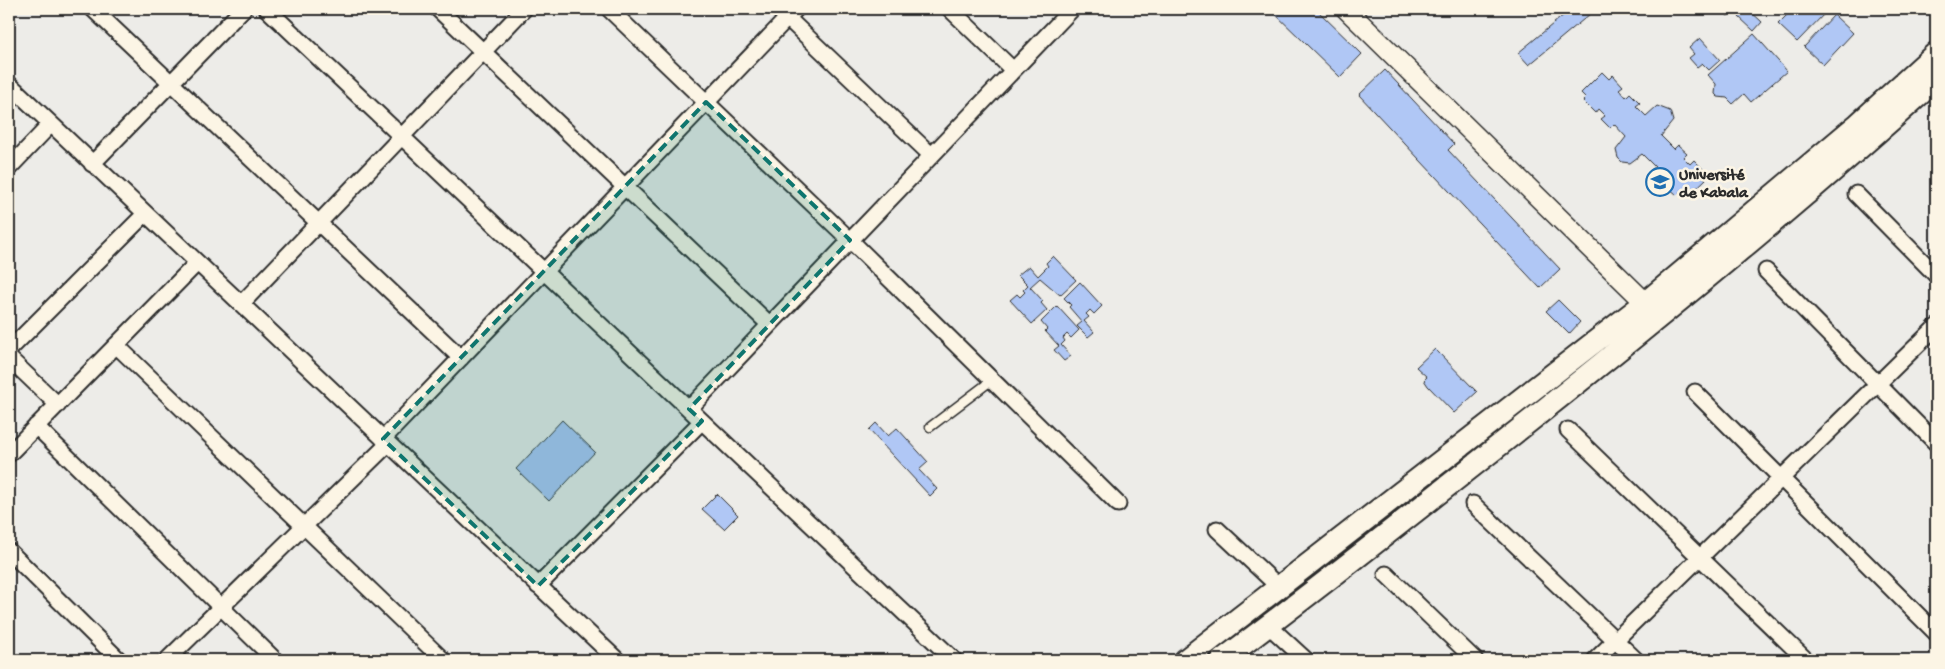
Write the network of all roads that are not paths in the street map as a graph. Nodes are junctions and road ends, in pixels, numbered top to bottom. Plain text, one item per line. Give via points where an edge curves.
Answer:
1 (93, 9) edge
2 (243, 9) edge
3 (267, 9) edge
4 (438, 9) edge
5 (524, 9) edge
6 (609, 9) edge
7 (950, 9) edge
8 (1072, 9) edge
9 (1346, 9) edge
10 (787, 12) edge
11 (483, 52) junction
12 (1936, 53) edge
13 (1013, 70) junction
14 (1936, 80) edge
15 (171, 83) junction
16 (9, 84) edge
17 (706, 102) junction
18 (51, 124) junction
19 (401, 136) junction
20 (931, 155) junction
21 (92, 164) junction
22 (9, 168) edge
23 (625, 187) junction
24 (1856, 194) dead end
25 (145, 214) junction
26 (319, 222) junction
27 (850, 240) junction
28 (197, 263) junction
29 (1766, 271) dead end
30 (544, 272) junction
31 (1936, 275) edge
32 (1646, 302) junction
33 (241, 304) junction
34 (1660, 318) junction
35 (769, 324) junction
36 (1936, 327) edge
37 (116, 345) junction
38 (9, 350) edge
39 (9, 358) edge
40 (461, 358) junction
41 (992, 380) junction
42 (1878, 384) junction
43 (1695, 392) dead end
44 (58, 405) junction
45 (689, 409) junction
46 (702, 421) junction
47 (36, 426) junction
48 (930, 427) dead end
49 (1568, 430) dead end
50 (386, 442) junction
51 (1936, 443) edge
52 (9, 454) edge
53 (1781, 479) junction
54 (1118, 504) dead end
55 (1473, 504) dead end
56 (304, 527) junction
57 (1217, 529) dead end
58 (9, 551) edge
59 (1700, 558) junction
60 (1386, 574) dead end
61 (538, 586) junction
62 (1279, 588) junction
63 (220, 608) junction
64 (1269, 626) junction
65 (1936, 633) edge
66 (1615, 641) junction
67 (119, 660) edge
68 (167, 660) edge
69 (275, 660) edge
70 (443, 660) edge
71 (617, 660) edge
72 (954, 660) edge
73 (1185, 660) edge
74 (1222, 660) edge
75 (1306, 660) edge
76 (1475, 660) edge
77 (1595, 660) edge
78 (1636, 660) edge
79 (1806, 660) edge

1 - 15 street
2 - 15 street
3 - 19 street
4 - 11 street
5 - 11 street
6 - 17 street
7 - 13 street
8 - 13 street
9 - 32 street
10 - 17 street
10 - 20 street
11 - 19 street
11 - 23 street
12 - 32 main road via 1858,124
13 - 20 street
14 - 34 main road
15 - 21 street
15 - 26 street
16 - 18 street
17 - 23 street
17 - 27 street
18 - 21 street
18 - 22 street
19 - 26 street
19 - 30 street
20 - 27 street
21 - 25 street
23 - 30 street
23 - 35 street
24 - 31 street
25 - 28 street
25 - 38 street
26 - 33 street
26 - 40 street
27 - 35 street
27 - 41 street
28 - 33 street
28 - 37 street
29 - 42 street
30 - 40 street
30 - 45 street
32 - 34 street
32 - 62 main road
33 - 50 street
34 - 64 main road
35 - 45 street
36 - 42 street
37 - 44 street
37 - 56 street
39 - 44 street
40 - 50 street
41 - 48 lane
41 - 54 street
42 - 51 street
42 - 53 street
43 - 53 street
44 - 47 street
45 - 46 street
46 - 61 street
46 - 72 street
47 - 52 street
47 - 63 street
49 - 59 street
50 - 56 street
50 - 61 street
53 - 59 street
53 - 65 street
55 - 66 street
56 - 63 street
56 - 70 street
57 - 62 street
58 - 67 street
59 - 66 street
59 - 79 street
60 - 76 street
61 - 71 street
62 - 73 main road
63 - 68 street
63 - 69 street
64 - 74 main road
64 - 75 street
66 - 77 street
66 - 78 street

